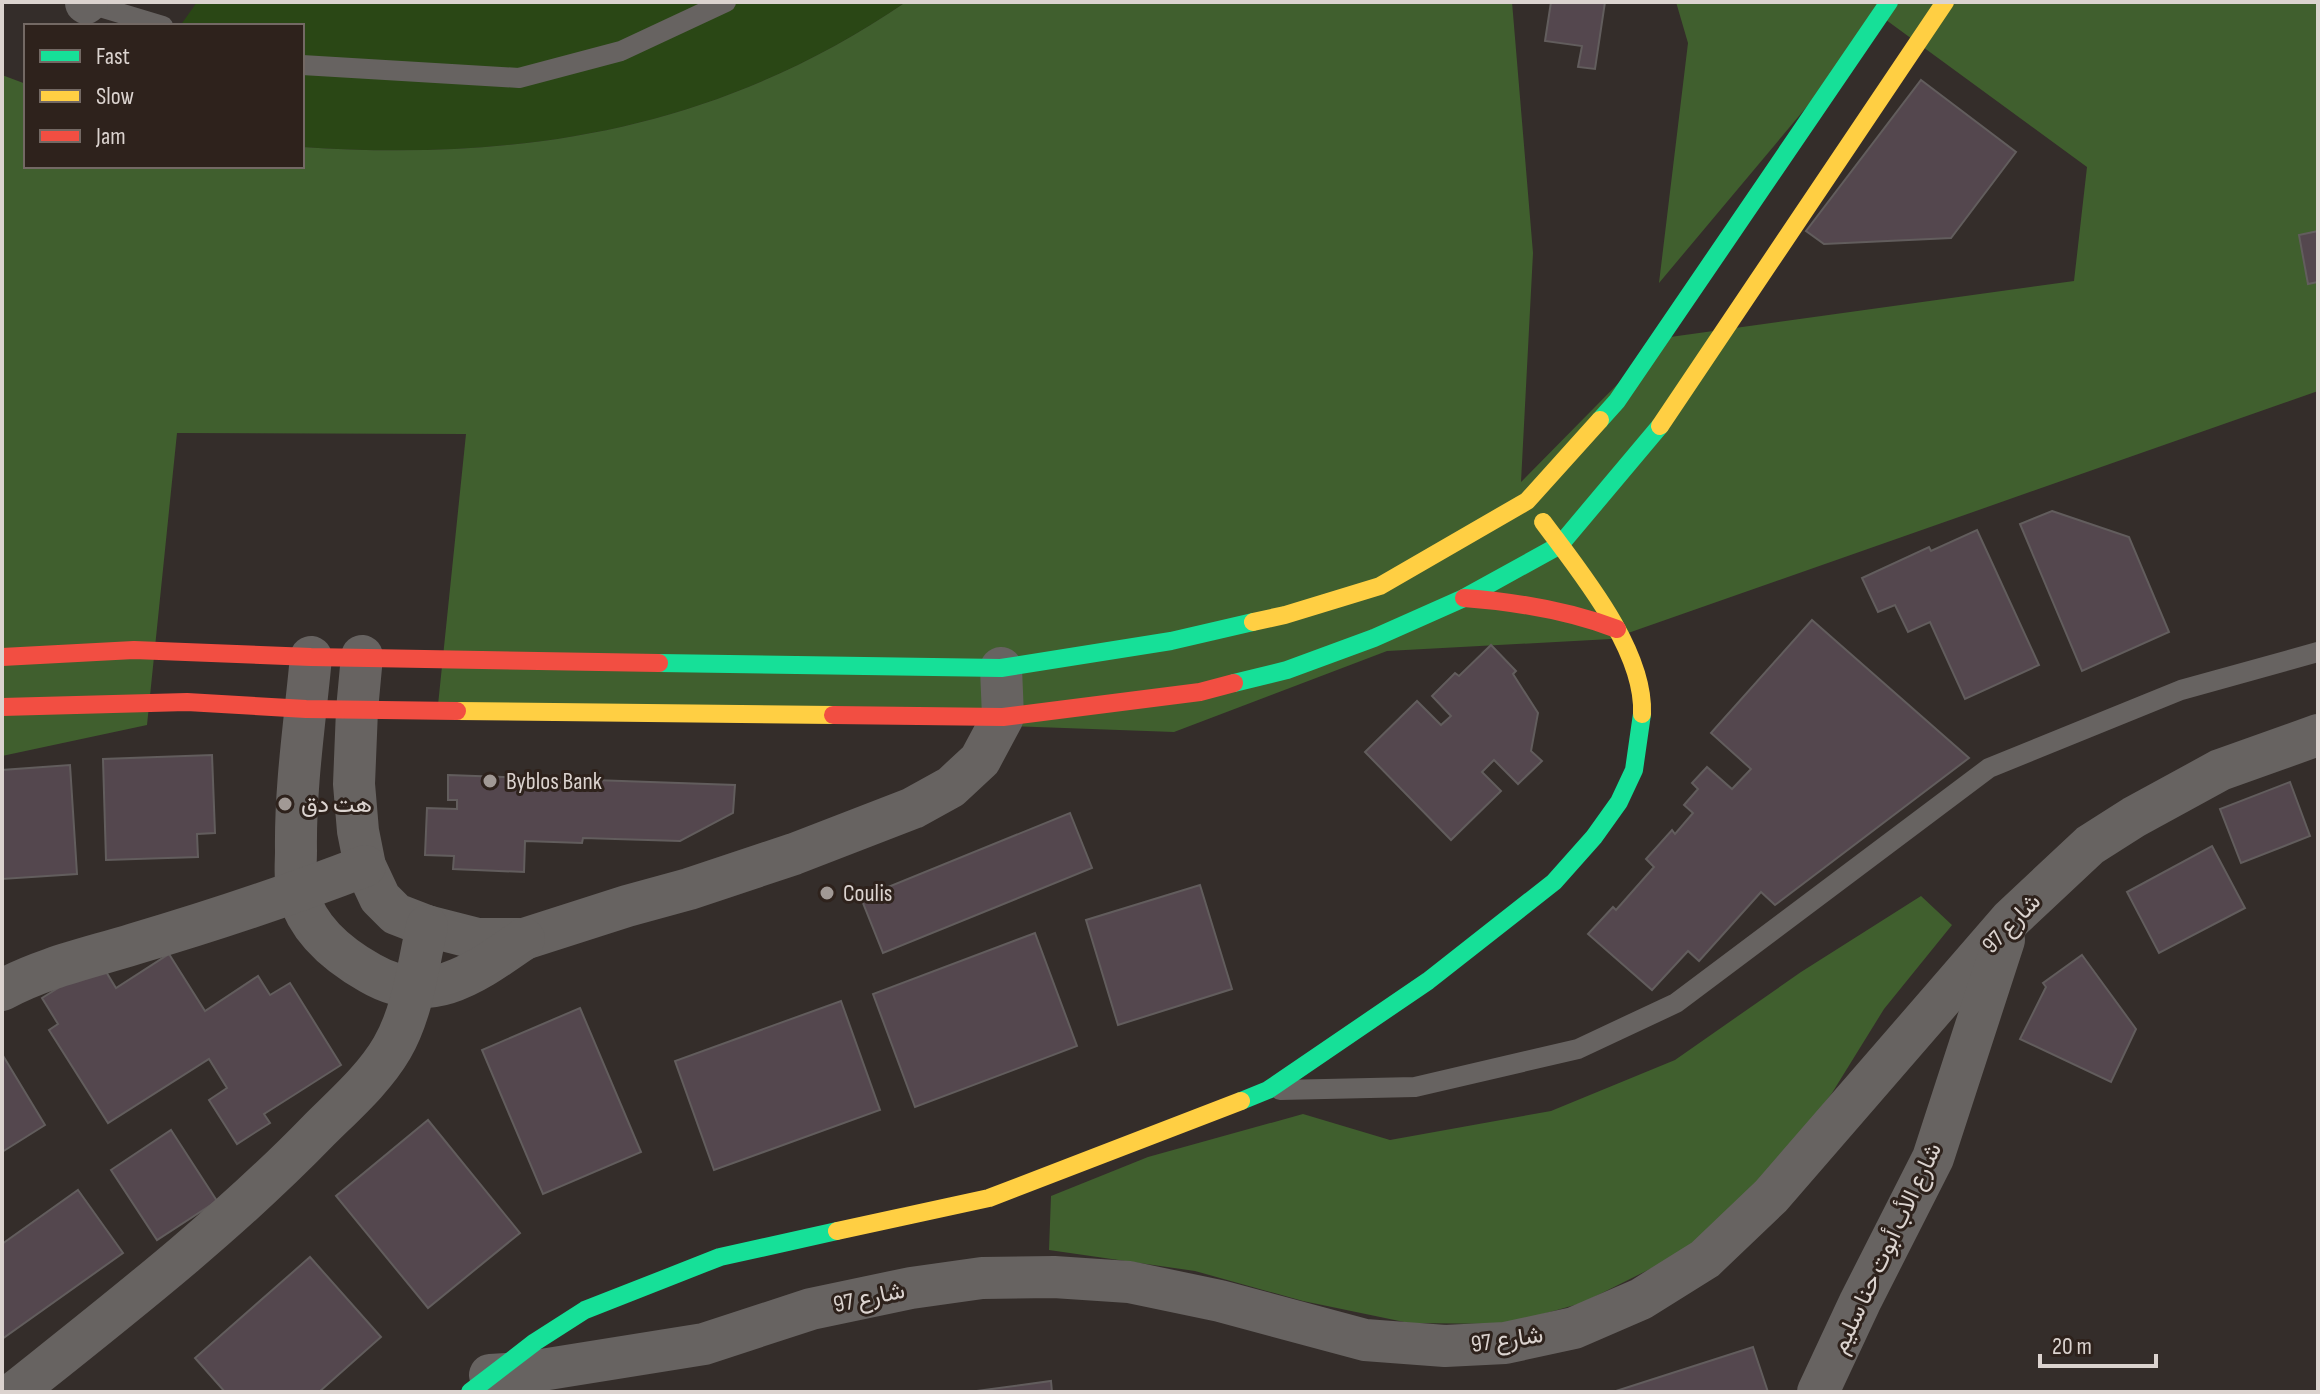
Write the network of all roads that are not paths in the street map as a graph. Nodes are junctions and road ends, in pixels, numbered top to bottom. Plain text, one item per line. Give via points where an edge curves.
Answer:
1 (85, 2) edge
2 (726, 2) edge
3 (1889, 2) edge
4 (1945, 2) edge
5 (156, 24) edge
6 (304, 65) edge
7 (1527, 501) junction
8 (1560, 545) junction
9 (1464, 598) junction
10 (1617, 629) junction
11 (2318, 652) edge
12 (362, 656) junction
13 (2, 657) edge
14 (311, 657) junction
15 (1001, 668) junction
16 (2, 707) edge
17 (306, 709) junction
18 (357, 710) junction
19 (1003, 717) junction
20 (2318, 735) edge
21 (354, 784) junction
22 (298, 786) junction
23 (365, 866) junction
24 (297, 892) junction
25 (2011, 919) junction
26 (412, 920) junction
27 (524, 939) junction
28 (356, 965) junction
29 (413, 987) junction
30 (2, 990) edge
31 (1268, 1090) junction
32 (585, 1310) junction
33 (496, 1383) edge
34 (15, 1392) edge
35 (1818, 1392) edge

1 - 5 lane
2 - 6 lane via 621,51 519,78
3 - 7 main road via 1617,401
4 - 8 main road via 1655,433
7 - 8 main road
7 - 15 main road via 1380,586 1183,638
8 - 9 main road
8 - 10 main road
9 - 10 main road via 1547,606
9 - 19 main road via 1287,670 1200,692
10 - 31 main road via 1643,700 1642,728 1634,770 1594,837 1554,882 1428,981
11 - 31 lane via 2181,690 1989,768 1676,1003 1578,1049 1415,1087
12 - 14 main road
12 - 15 main road
12 - 18 street
13 - 14 main road via 134,650
14 - 17 street
15 - 19 street
16 - 17 main road via 187,702
17 - 18 main road
17 - 22 street
18 - 19 main road
18 - 21 street
19 - 27 street via 980,760 951,787 913,808 794,854
20 - 25 street, شارع 97 via 2220,770 2134,817 2090,845
21 - 22 street
21 - 23 street
22 - 24 street
23 - 24 street
23 - 26 street via 380,898
24 - 28 street via 327,943
24 - 30 street via 65,963
25 - 33 street, شارع 97 via 1771,1196 1705,1259 1641,1299 1574,1328 1505,1343 1445,1346 1365,1340 1129,1282 982,1278 811,1309 704,1344
25 - 35 street, شارع الأب أبوت حنا سليم via 1933,1158
26 - 27 street via 478,939
26 - 28 street
26 - 29 street
27 - 29 street via 477,972 441,986
28 - 29 street via 380,979
29 - 34 street via 392,1048 305,1145 244,1203
31 - 32 main road via 989,1198 720,1257
32 - 33 main road
32 - 33 main road via 551,1330

